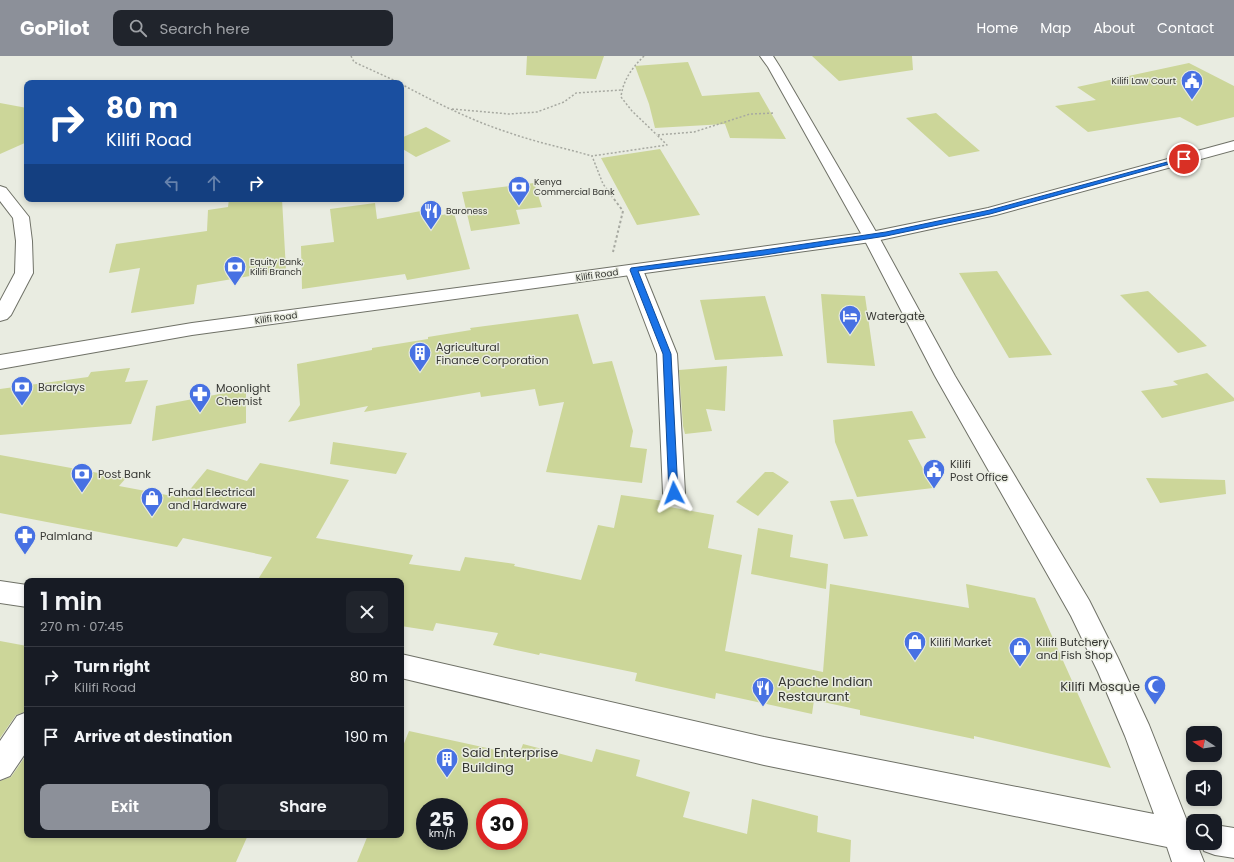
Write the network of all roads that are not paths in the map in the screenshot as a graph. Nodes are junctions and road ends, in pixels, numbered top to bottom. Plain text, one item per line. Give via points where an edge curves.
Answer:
1 (766, 56) edge
2 (1234, 145) edge
3 (0, 191) edge
4 (870, 237) junction
5 (634, 270) junction
6 (0, 315) edge
7 (0, 362) edge
8 (674, 493) dead end
9 (0, 592) edge
10 (24, 596) edge
11 (404, 667) edge
12 (24, 730) edge
13 (0, 766) edge
14 (1222, 841) edge
15 (1234, 843) edge
16 (1186, 845) edge

1 - 4 street
2 - 4 street, Kilifi Road via 990,212
3 - 6 street via 21,217 24,241 24,273
4 - 5 street, Kilifi Road
4 - 16 street via 945,376 1080,608 1109,667
5 - 7 street, Kilifi Road via 192,329
5 - 8 street via 667,354
9 - 10 street
11 - 16 street via 764,751
12 - 13 street
14 - 15 street

